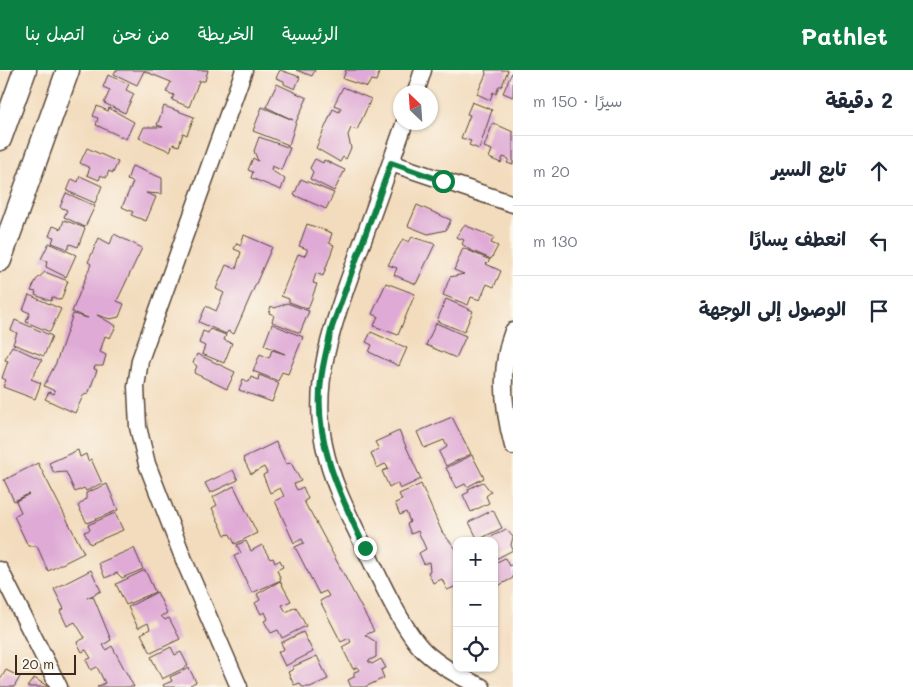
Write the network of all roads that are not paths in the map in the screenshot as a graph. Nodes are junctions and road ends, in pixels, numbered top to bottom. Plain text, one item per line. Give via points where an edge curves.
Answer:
1 (25, 70) edge
2 (68, 70) edge
3 (244, 70) edge
4 (424, 70) edge
5 (419, 85) edge
6 (402, 130) edge
7 (0, 139) edge
8 (391, 163) junction
9 (513, 204) edge
10 (0, 260) edge
11 (513, 331) edge
12 (513, 446) edge
13 (0, 570) edge
14 (59, 687) edge
15 (239, 687) edge
16 (482, 687) edge

1 - 7 main road
2 - 10 main road
3 - 15 street via 140,360 136,386 138,426 147,464
4 - 5 street
6 - 8 street
8 - 9 street
8 - 16 street via 332,327 320,381 324,444 342,499 400,616 423,650 446,668
11 - 12 street via 503,382 506,423
13 - 14 street

